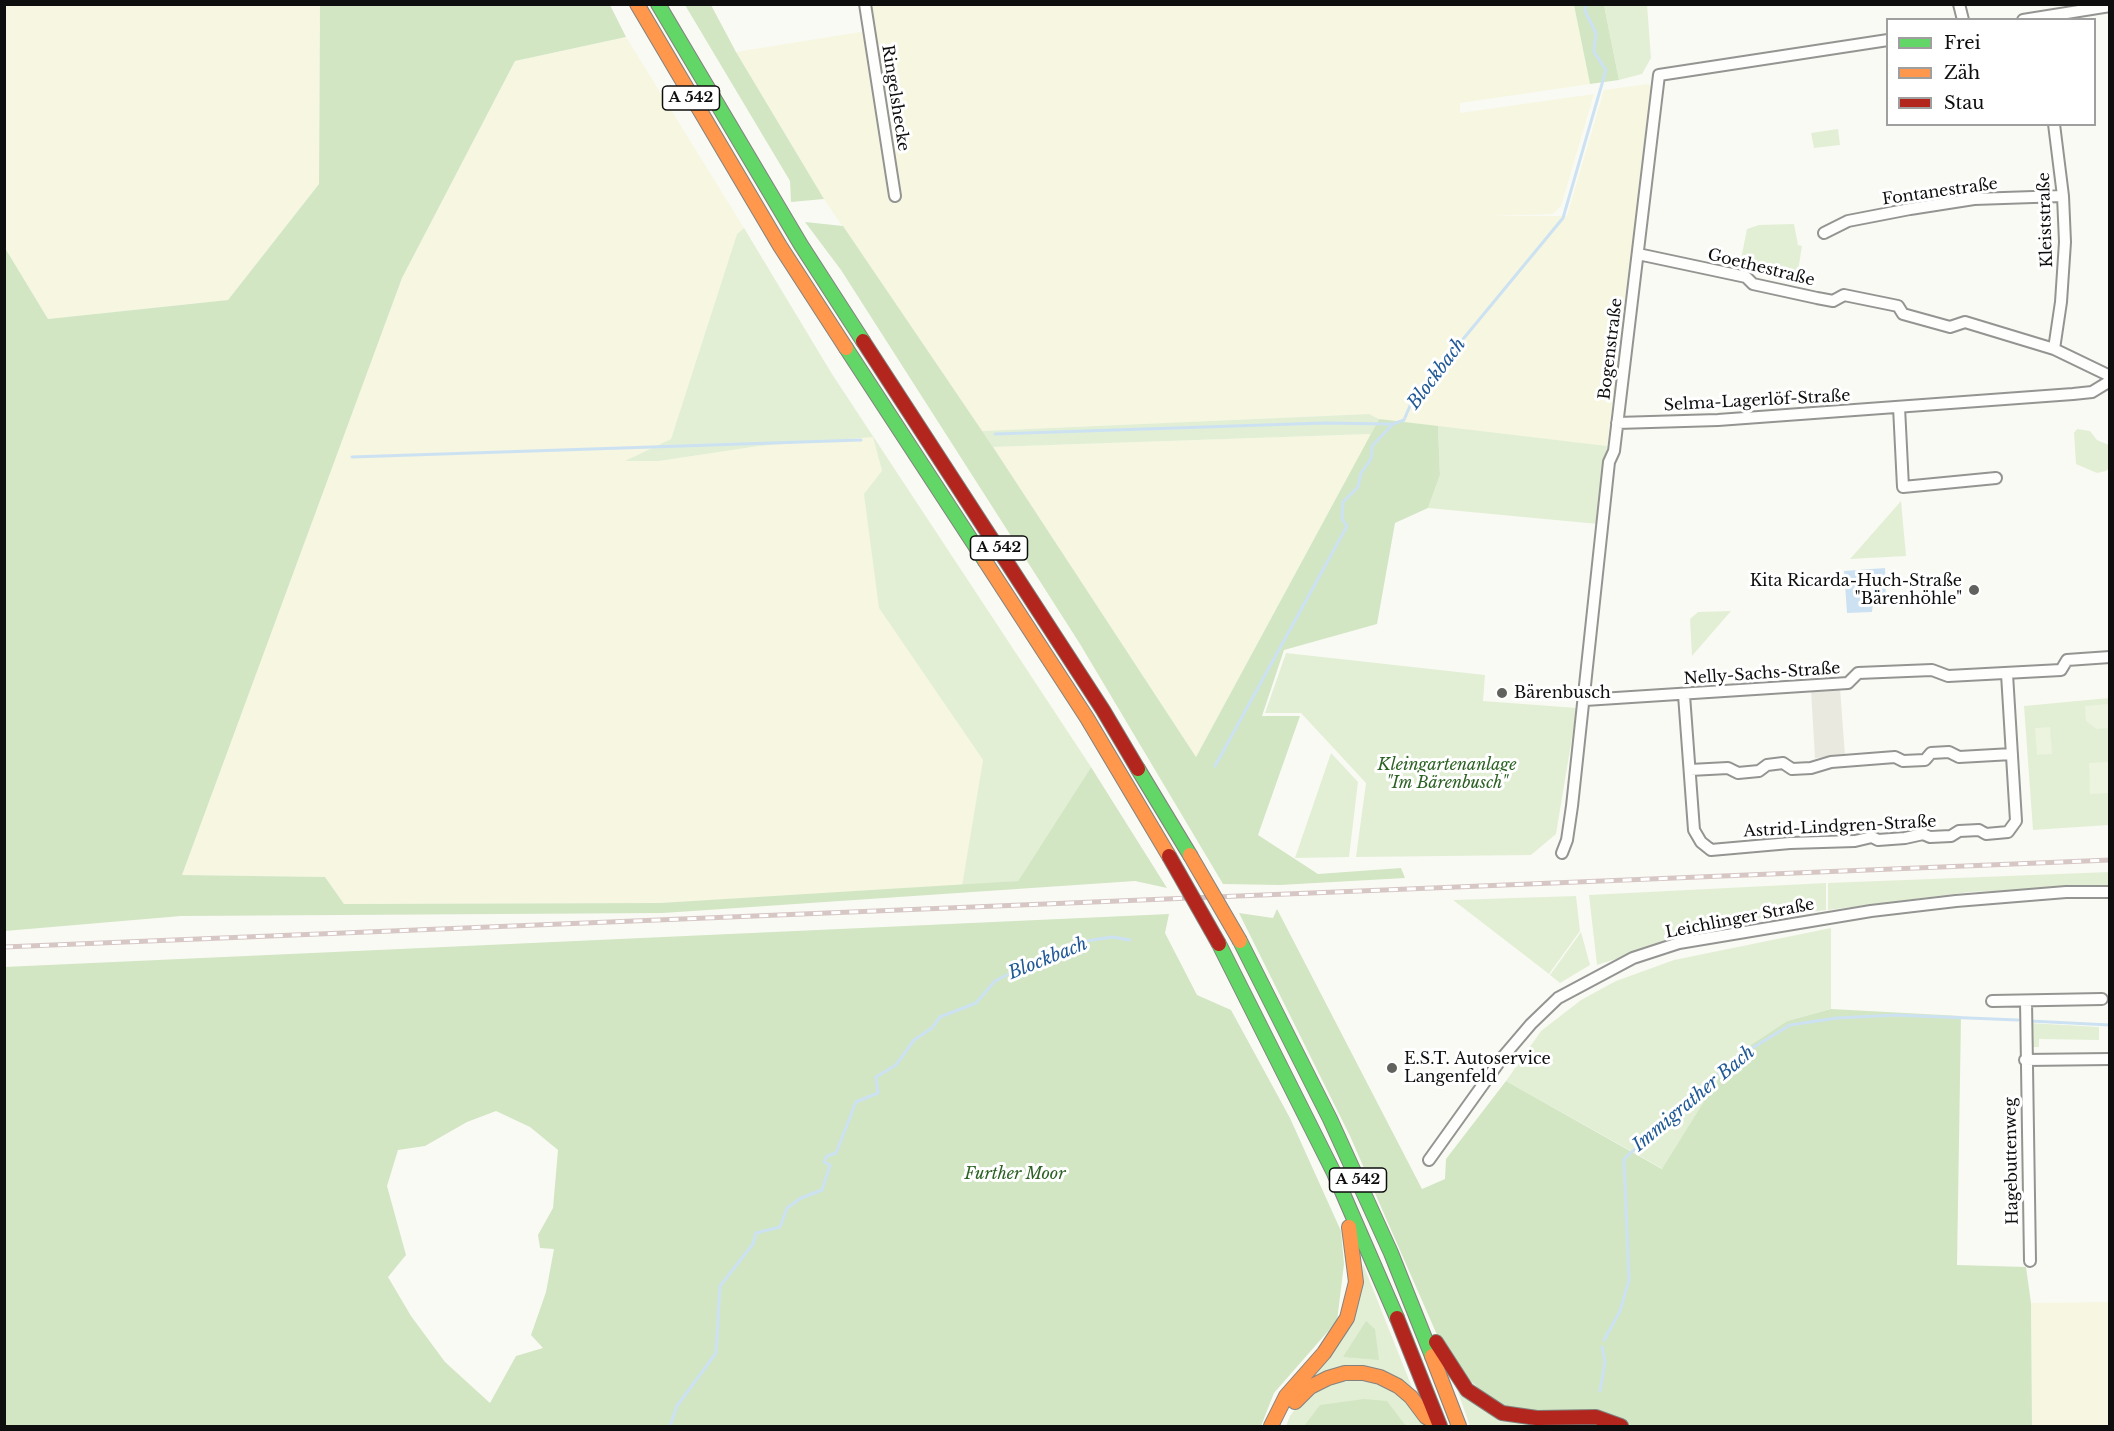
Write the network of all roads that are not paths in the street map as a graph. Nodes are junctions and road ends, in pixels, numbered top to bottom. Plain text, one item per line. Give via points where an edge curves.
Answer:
1 (637, 4) edge
2 (658, 4) edge
3 (865, 4) edge
4 (2109, 6) edge
5 (2039, 18) edge
6 (1886, 40) edge
7 (2054, 126) edge
8 (895, 196) dead end
9 (2063, 196) junction
10 (1824, 233) dead end
11 (1638, 254) junction
12 (2054, 349) junction
13 (2109, 376) edge
14 (2109, 381) edge
15 (1899, 407) junction
16 (1617, 423) junction
17 (1996, 478) dead end
18 (2109, 657) edge
19 (2007, 674) junction
20 (1684, 695) junction
21 (1585, 700) junction
22 (2012, 754) junction
23 (1690, 771) junction
24 (1562, 853) dead end
25 (2109, 892) edge
26 (2102, 999) dead end
27 (1992, 1001) dead end
28 (2026, 1001) junction
29 (2109, 1059) edge
30 (2025, 1060) junction
31 (1429, 1160) dead end
32 (1334, 1173) junction
33 (1391, 1253) junction
34 (2030, 1261) dead end
35 (1439, 1425) edge
36 (1271, 1426) edge
37 (1281, 1426) edge
38 (1459, 1426) edge
39 (1575, 1426) edge
40 (1587, 1426) edge
41 (1621, 1426) edge

1 - 32 highway, A 542, bridge via 780,246 1087,718 1219,944
2 - 33 highway, A 542, bridge via 764,186 1103,711 1190,855 1240,941
3 - 8 street, Ringelshecke
4 - 5 street
6 - 11 street, Bogenstraße via 1659,75
7 - 9 street, Kleiststraße
9 - 10 street, Fontanestraße via 1974,199 1848,222
9 - 12 street, Kleiststraße via 2065,252
11 - 12 street, Goethestraße via 1833,301 1844,295 1898,306 1903,315 1950,327 1965,322
11 - 16 street, Bogenstraße
12 - 13 street, Goethestraße
14 - 15 street, Selma-Lagerlöf-Straße via 2092,392
15 - 16 street, Selma-Lagerlöf-Straße
15 - 17 street via 1904,487
16 - 21 street, Bogenstraße via 1609,462
18 - 19 street, Nelly-Sachs-Straße via 2067,660 2061,670
19 - 20 street, Nelly-Sachs-Straße via 1948,676 1932,670 1858,673 1848,683
19 - 22 street, Astrid-Lindgren-Straße
20 - 21 street, Nelly-Sachs-Straße
20 - 23 street, Astrid-Lindgren-Straße
21 - 24 street, Bogenstraße via 1567,840
22 - 23 street via 1959,757 1949,752 1931,753 1925,760 1841,761 1792,769 1783,763 1738,773 1728,768
22 - 23 street, Astrid-Lindgren-Straße via 2016,821 2008,832 1959,831 1951,836 1923,834 1878,840 1872,837 1767,847 1711,849 1701,842 1694,830
25 - 31 street, Leichlinger Straße via 1871,911 1679,943 1633,958 1558,998 1531,1024
26 - 28 street
27 - 28 street
28 - 30 street, Hagebuttenweg
29 - 30 street
30 - 34 street, Hagebuttenweg
32 - 35 highway, A 542
32 - 36 highway via 1354,1251 1353,1302 1339,1334 1286,1396
33 - 38 highway, A 542
33 - 41 highway via 1417,1296 1454,1374 1482,1402 1502,1413 1518,1416 1596,1417
35 - 37 highway via 1426,1417 1398,1386 1363,1372 1345,1373 1310,1387 1298,1397
39 - 40 highway

